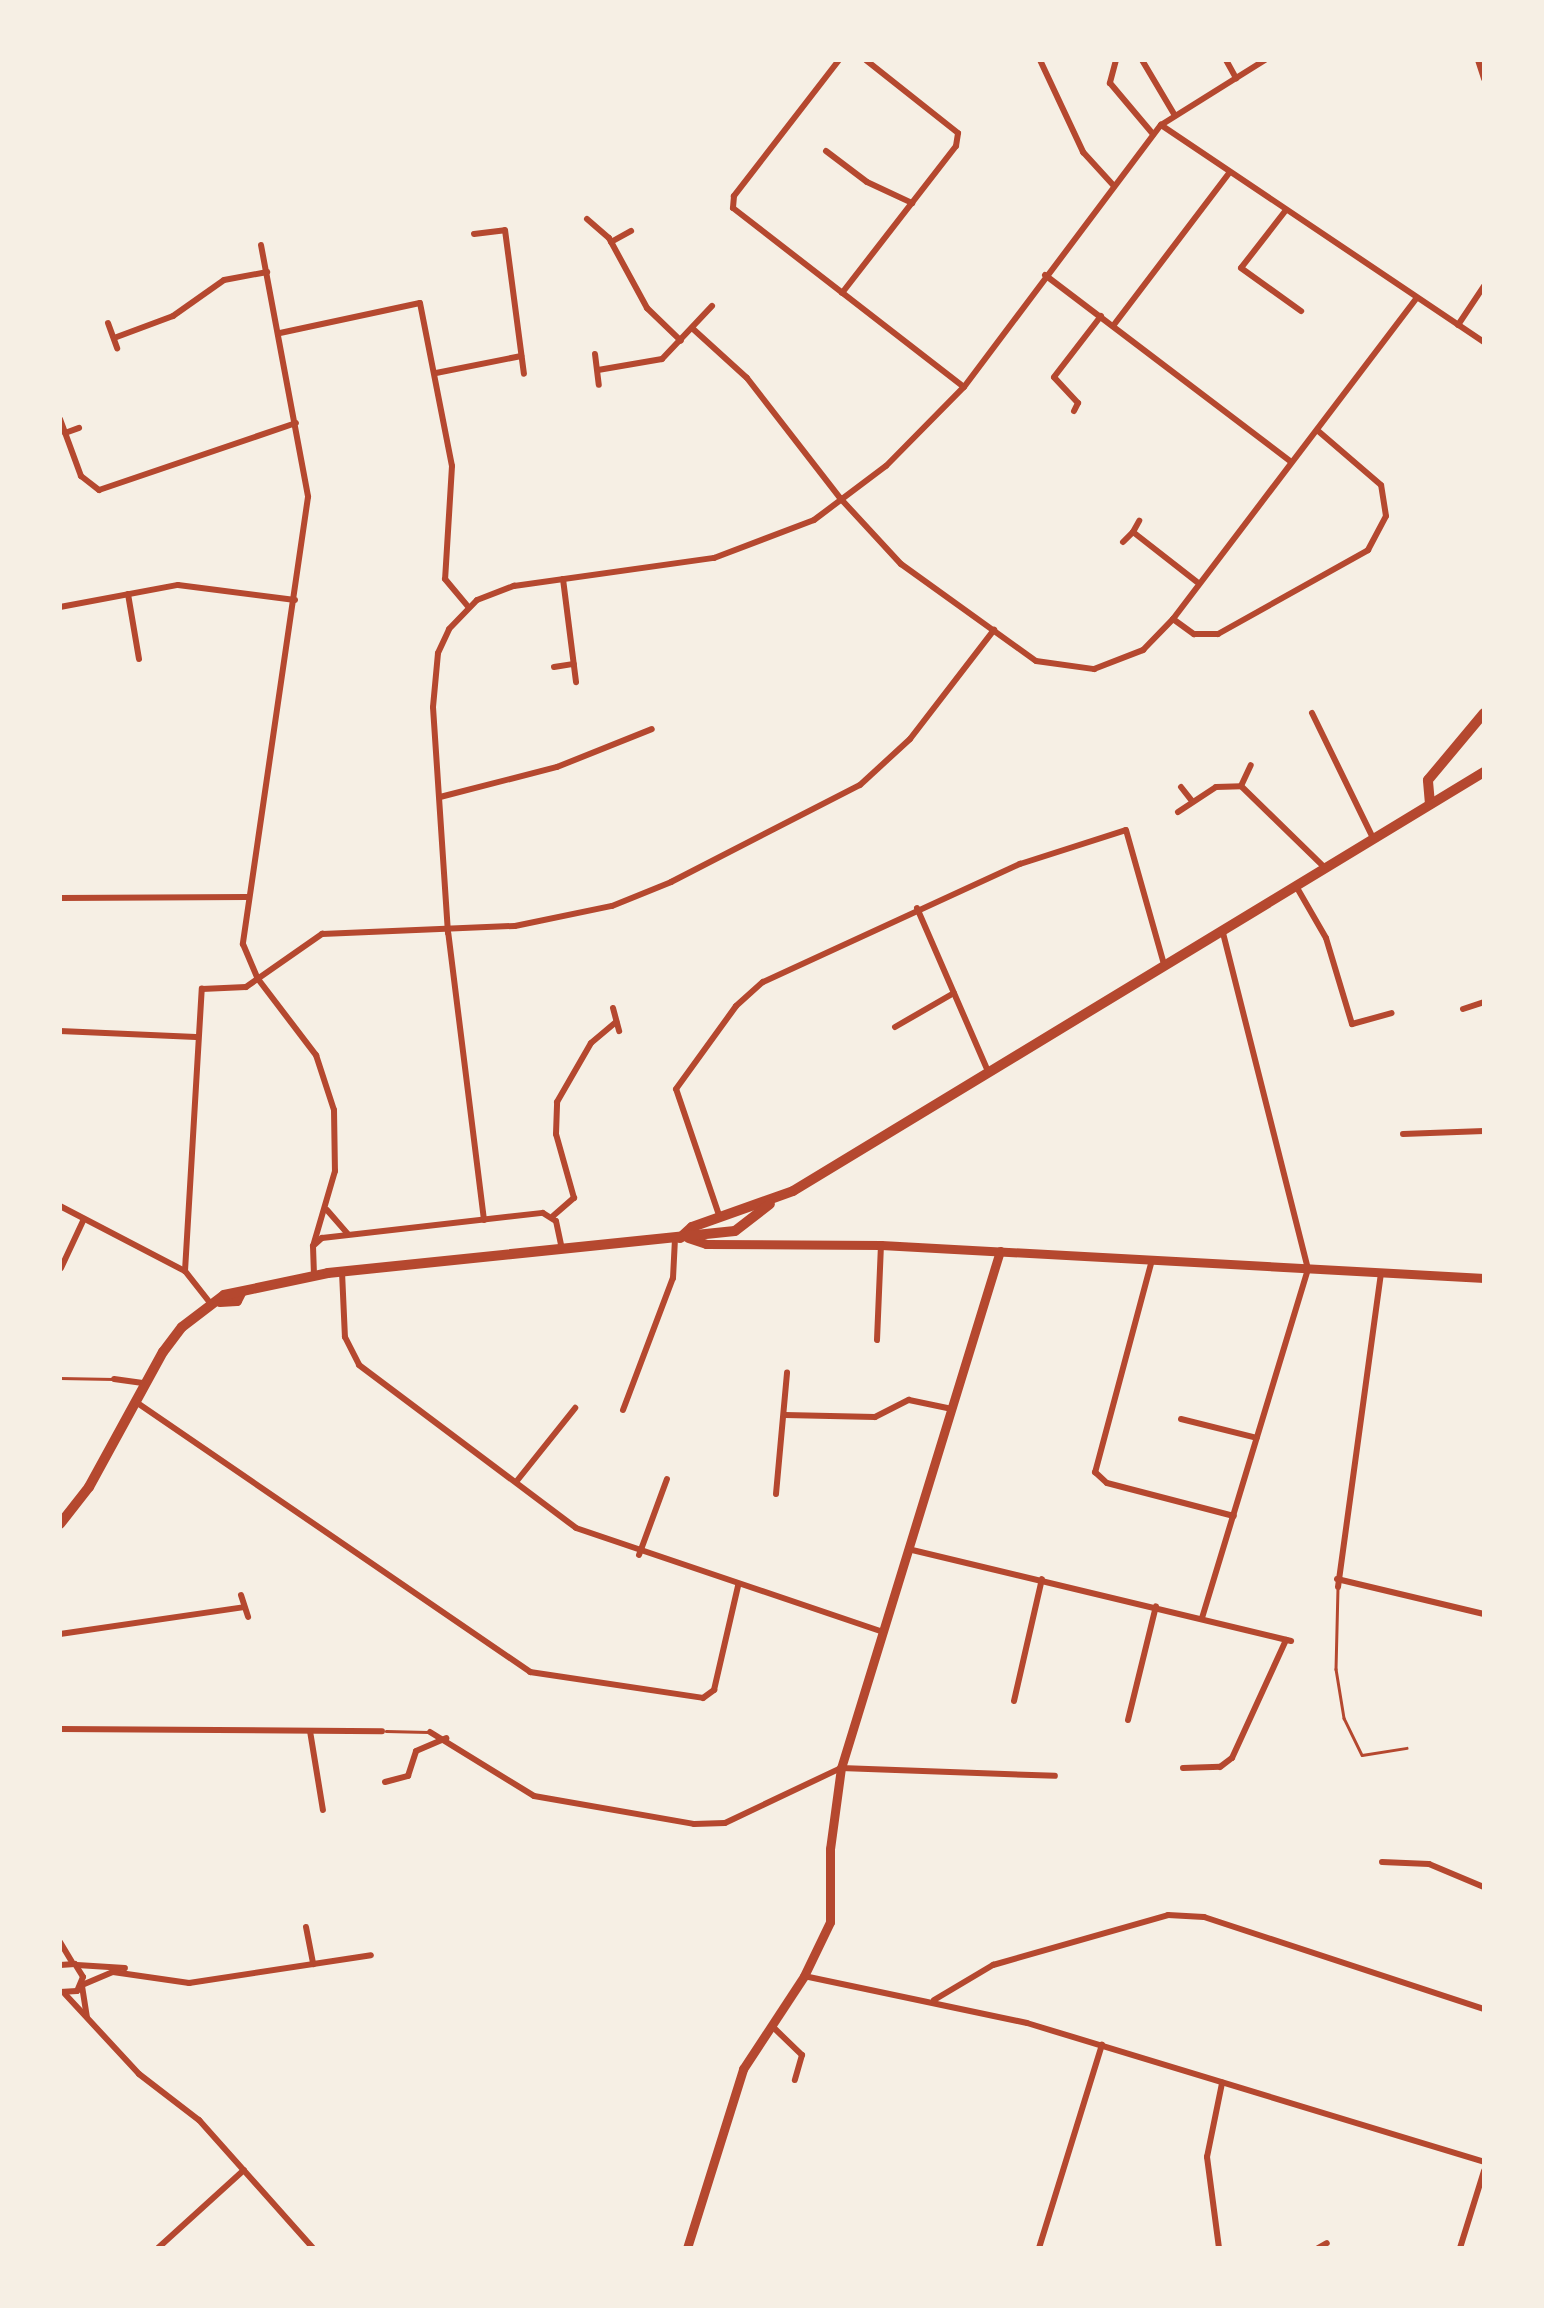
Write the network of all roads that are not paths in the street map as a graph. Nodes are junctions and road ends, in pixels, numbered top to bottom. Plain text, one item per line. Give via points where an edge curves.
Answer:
1 (839, 60) edge
2 (866, 60) edge
3 (1040, 60) edge
4 (1116, 60) edge
5 (1142, 60) edge
6 (1226, 60) edge
7 (1265, 60) edge
8 (1478, 60) edge
9 (1236, 78) junction
10 (1484, 80) edge
11 (1174, 114) junction
12 (1161, 125) junction
13 (1153, 134) junction
14 (826, 151) dead end
15 (1230, 172) junction
16 (1114, 186) junction
17 (912, 203) junction
18 (1286, 210) junction
19 (587, 219) dead end
20 (631, 231) dead end
21 (474, 234) dead end
22 (611, 242) junction
23 (262, 244) dead end
24 (268, 272) junction
25 (1045, 275) junction
26 (1484, 286) edge
27 (842, 293) junction
28 (1418, 298) junction
29 (712, 306) dead end
30 (1300, 311) dead end
31 (1101, 316) junction
32 (108, 323) dead end
33 (1458, 325) junction
34 (1113, 326) junction
35 (692, 328) junction
36 (280, 333) junction
37 (114, 338) junction
38 (681, 341) junction
39 (1484, 342) edge
40 (118, 348) dead end
41 (595, 354) dead end
42 (520, 356) junction
43 (598, 370) junction
44 (436, 373) junction
45 (524, 374) dead end
46 (599, 385) dead end
47 (964, 387) junction
48 (1074, 410) dead end
49 (60, 419) edge
50 (296, 423) junction
51 (79, 428) dead end
52 (1317, 430) junction
53 (65, 433) junction
54 (1292, 462) junction
55 (840, 498) junction
56 (1139, 521) dead end
57 (1132, 532) junction
58 (1124, 542) dead end
59 (564, 579) junction
60 (1198, 582) junction
61 (128, 594) junction
62 (295, 600) junction
63 (468, 606) junction
64 (60, 607) edge
65 (1174, 618) junction
66 (994, 630) junction
67 (139, 659) dead end
68 (574, 664) junction
69 (554, 667) dead end
70 (576, 682) dead end
71 (1312, 713) dead end
72 (1484, 713) edge
73 (652, 730) dead end
74 (1251, 765) dead end
75 (1484, 772) edge
76 (1241, 786) junction
77 (1181, 787) dead end
78 (440, 797) junction
79 (1192, 801) junction
80 (1430, 804) junction
81 (1178, 812) dead end
82 (1374, 838) junction
83 (1325, 868) junction
84 (1296, 886) junction
85 (60, 898) edge
86 (247, 898) junction
87 (917, 908) junction
88 (1223, 932) junction
89 (448, 933) junction
90 (1164, 964) junction
91 (258, 979) junction
92 (954, 993) junction
93 (1484, 1002) edge
94 (614, 1008) dead end
95 (1462, 1008) dead end
96 (1392, 1013) dead end
97 (616, 1022) junction
98 (895, 1027) dead end
99 (60, 1031) edge
100 (619, 1031) dead end
101 (196, 1037) junction
102 (988, 1071) junction
103 (1484, 1131) edge
104 (1402, 1134) dead end
105 (770, 1203) junction
106 (60, 1206) edge
107 (326, 1208) junction
108 (552, 1216) junction
109 (84, 1219) junction
110 (720, 1219) junction
111 (484, 1220) junction
112 (734, 1231) junction
113 (349, 1235) junction
114 (681, 1238) junction
115 (761, 1241) junction
116 (881, 1245) junction
117 (314, 1246) junction
118 (562, 1249) junction
119 (1000, 1251) junction
120 (1152, 1259) junction
121 (61, 1268) edge
122 (1308, 1269) junction
123 (185, 1272) junction
124 (342, 1272) junction
125 (1381, 1272) junction
126 (314, 1275) junction
127 (1484, 1278) edge
128 (216, 1304) junction
129 (877, 1340) dead end
130 (787, 1372) dead end
131 (60, 1378) edge
132 (114, 1379) joint
133 (143, 1382) junction
134 (134, 1401) junction
135 (575, 1408) dead end
136 (952, 1408) junction
137 (623, 1410) dead end
138 (785, 1415) junction
139 (1181, 1418) dead end
140 (1257, 1438) junction
141 (667, 1479) dead end
142 (516, 1482) junction
143 (776, 1494) dead end
144 (1234, 1516) junction
145 (60, 1524) edge
146 (907, 1549) junction
147 (638, 1555) junction
148 (1042, 1578) junction
149 (1338, 1583) junction
150 (738, 1586) junction
151 (240, 1595) dead end
152 (1156, 1606) junction
153 (244, 1607) junction
154 (1484, 1614) edge
155 (248, 1617) dead end
156 (1202, 1618) junction
157 (881, 1631) junction
158 (60, 1634) edge
159 (1014, 1702) dead end
160 (1128, 1720) dead end
161 (60, 1729) edge
162 (310, 1731) junction
163 (382, 1732) joint
164 (430, 1732) joint
165 (446, 1738) junction
166 (1406, 1748) dead end
167 (842, 1768) junction
168 (1183, 1768) dead end
169 (1055, 1776) dead end
170 (385, 1782) dead end
171 (323, 1810) dead end
172 (1382, 1862) dead end
173 (1484, 1886) edge
174 (306, 1928) dead end
175 (60, 1942) edge
176 (371, 1955) dead end
177 (60, 1964) edge
178 (313, 1964) junction
179 (76, 1965) junction
180 (148, 1976) junction
181 (804, 1976) junction
182 (82, 1985) junction
183 (62, 1994) edge
184 (934, 2000) junction
185 (1484, 2009) edge
186 (89, 2023) junction
187 (774, 2028) junction
188 (1102, 2045) junction
189 (795, 2080) dead end
190 (1222, 2083) junction
191 (1484, 2162) edge
192 (244, 2170) junction
193 (1484, 2171) edge
194 (1327, 2243) dead end
195 (158, 2248) edge
196 (312, 2248) edge
197 (687, 2248) edge
198 (1039, 2248) edge
199 (1219, 2248) edge
200 (1318, 2248) edge
201 (1460, 2248) edge

1 - 27 street via 732,201
2 - 17 street via 958,134
3 - 16 street via 1083,152
4 - 13 street via 1110,83
5 - 11 street
6 - 9 street
7 - 9 street
8 - 10 street
9 - 11 street
11 - 12 street
12 - 13 street
12 - 15 street
13 - 16 street
14 - 17 street via 867,182
15 - 18 street
15 - 34 street
16 - 25 street
17 - 27 street
18 - 28 street
18 - 30 street via 1241,268
19 - 22 street
20 - 22 street
21 - 42 street via 506,230
22 - 38 street via 647,308
23 - 24 street
24 - 36 street
24 - 37 street via 224,280 169,318
25 - 31 street
25 - 47 street
26 - 33 street
27 - 47 street
28 - 33 street
28 - 52 street
29 - 35 street
31 - 34 street
31 - 48 street via 1054,377 1078,402
32 - 37 street
33 - 39 street
34 - 54 street
35 - 38 street
35 - 55 street via 747,378
36 - 44 street via 420,303
36 - 50 street
37 - 40 street
38 - 43 street via 655,362
41 - 43 street
42 - 44 street
42 - 45 street
43 - 46 street
44 - 63 street via 452,476 444,579
47 - 55 street via 886,466
49 - 53 street
50 - 53 street via 99,490 81,476
50 - 62 street via 308,497
51 - 53 street
52 - 54 street
52 - 65 street via 1380,485 1386,516 1381,534 1368,550 1218,634 1194,634
54 - 60 street
55 - 59 street via 776,540 711,558
55 - 66 street via 901,564
56 - 57 street
57 - 58 street
57 - 60 street
59 - 63 street via 514,586
59 - 68 street
60 - 65 street
61 - 62 street via 178,585
61 - 64 street
61 - 67 street
62 - 86 street
63 - 78 street via 448,628 434,680
65 - 66 street via 1143,650 1094,669 1036,661
66 - 89 street via 910,739 860,785 612,906
68 - 69 street
68 - 70 street
71 - 82 street
72 - 80 main road via 1428,780
73 - 78 street via 557,767
74 - 76 street
75 - 80 main road
76 - 79 street via 1228,784
76 - 83 street
77 - 79 street
78 - 89 street
79 - 81 street
80 - 82 main road
82 - 83 main road
83 - 84 main road
84 - 88 main road
84 - 96 street via 1326,938 1352,1024
85 - 86 street
86 - 91 street via 243,944
87 - 90 street via 1020,864 1126,830
87 - 92 street
87 - 110 street via 763,982 684,1074 676,1089 678,1107
88 - 90 main road
88 - 122 street
89 - 91 street via 322,934
89 - 111 street
90 - 102 main road
91 - 101 street via 239,989 202,989
91 - 107 street via 302,1032 327,1082 338,1138
92 - 98 street
92 - 102 street
93 - 95 street
94 - 97 street
97 - 100 street
97 - 108 street via 591,1043 557,1102 556,1134 574,1198
99 - 101 street
101 - 123 street
102 - 105 main road
103 - 104 street
105 - 110 main road
105 - 112 main road
106 - 109 street
107 - 113 street
107 - 117 street
108 - 111 street
108 - 118 street
109 - 121 street
109 - 123 street
110 - 114 main road
111 - 113 street
112 - 114 main road
112 - 115 main road
113 - 117 street
114 - 115 main road via 706,1244
114 - 118 main road
114 - 137 street via 673,1278
115 - 116 main road
116 - 119 main road
116 - 129 street
117 - 126 street
118 - 124 main road
119 - 120 main road
119 - 136 main road
120 - 122 main road
120 - 144 street via 1095,1472 1108,1484
122 - 125 main road
122 - 140 street
123 - 128 street
124 - 126 main road
124 - 142 street via 346,1337 360,1365
125 - 127 main road
125 - 149 street
126 - 128 main road
128 - 133 main road via 182,1327
130 - 138 street
131 - 132 lane
132 - 133 street
133 - 134 main road
134 - 145 main road via 89,1486
134 - 150 street via 530,1672 703,1698 714,1690
135 - 142 street
136 - 138 street via 909,1400 875,1418
136 - 146 main road
138 - 143 street
139 - 140 street
140 - 144 street
141 - 147 street
142 - 147 street via 576,1528
144 - 156 street
146 - 148 street
146 - 157 main road
147 - 150 street
148 - 152 street
148 - 159 street
149 - 154 street
149 - 166 lane via 1336,1668 1344,1718 1362,1754
150 - 157 street
151 - 153 street
152 - 156 street
152 - 160 street
153 - 155 street
153 - 158 street
156 - 168 street via 1288,1640 1232,1758 1220,1766
157 - 167 main road
161 - 162 street
162 - 163 street
162 - 171 street
163 - 164 lane
164 - 165 street
165 - 167 street via 534,1796 694,1824 725,1822
165 - 170 street via 416,1751 408,1776
167 - 169 street
167 - 181 main road via 828,1888 832,1912
172 - 173 street via 1429,1864
174 - 178 street
175 - 179 street
176 - 178 street
177 - 179 street
178 - 180 street via 190,1983
179 - 180 street
179 - 182 street
180 - 182 street via 113,1972
181 - 184 street
181 - 187 main road
182 - 183 street
182 - 186 street
183 - 186 street
184 - 185 street via 992,1966 1168,1915 1204,1918
184 - 188 street
186 - 192 street via 199,2120
187 - 189 street via 802,2055
187 - 197 main road via 743,2069
188 - 190 street
188 - 198 street
190 - 191 street
190 - 199 street via 1207,2157
192 - 195 street
192 - 196 street
193 - 201 street
194 - 200 street

